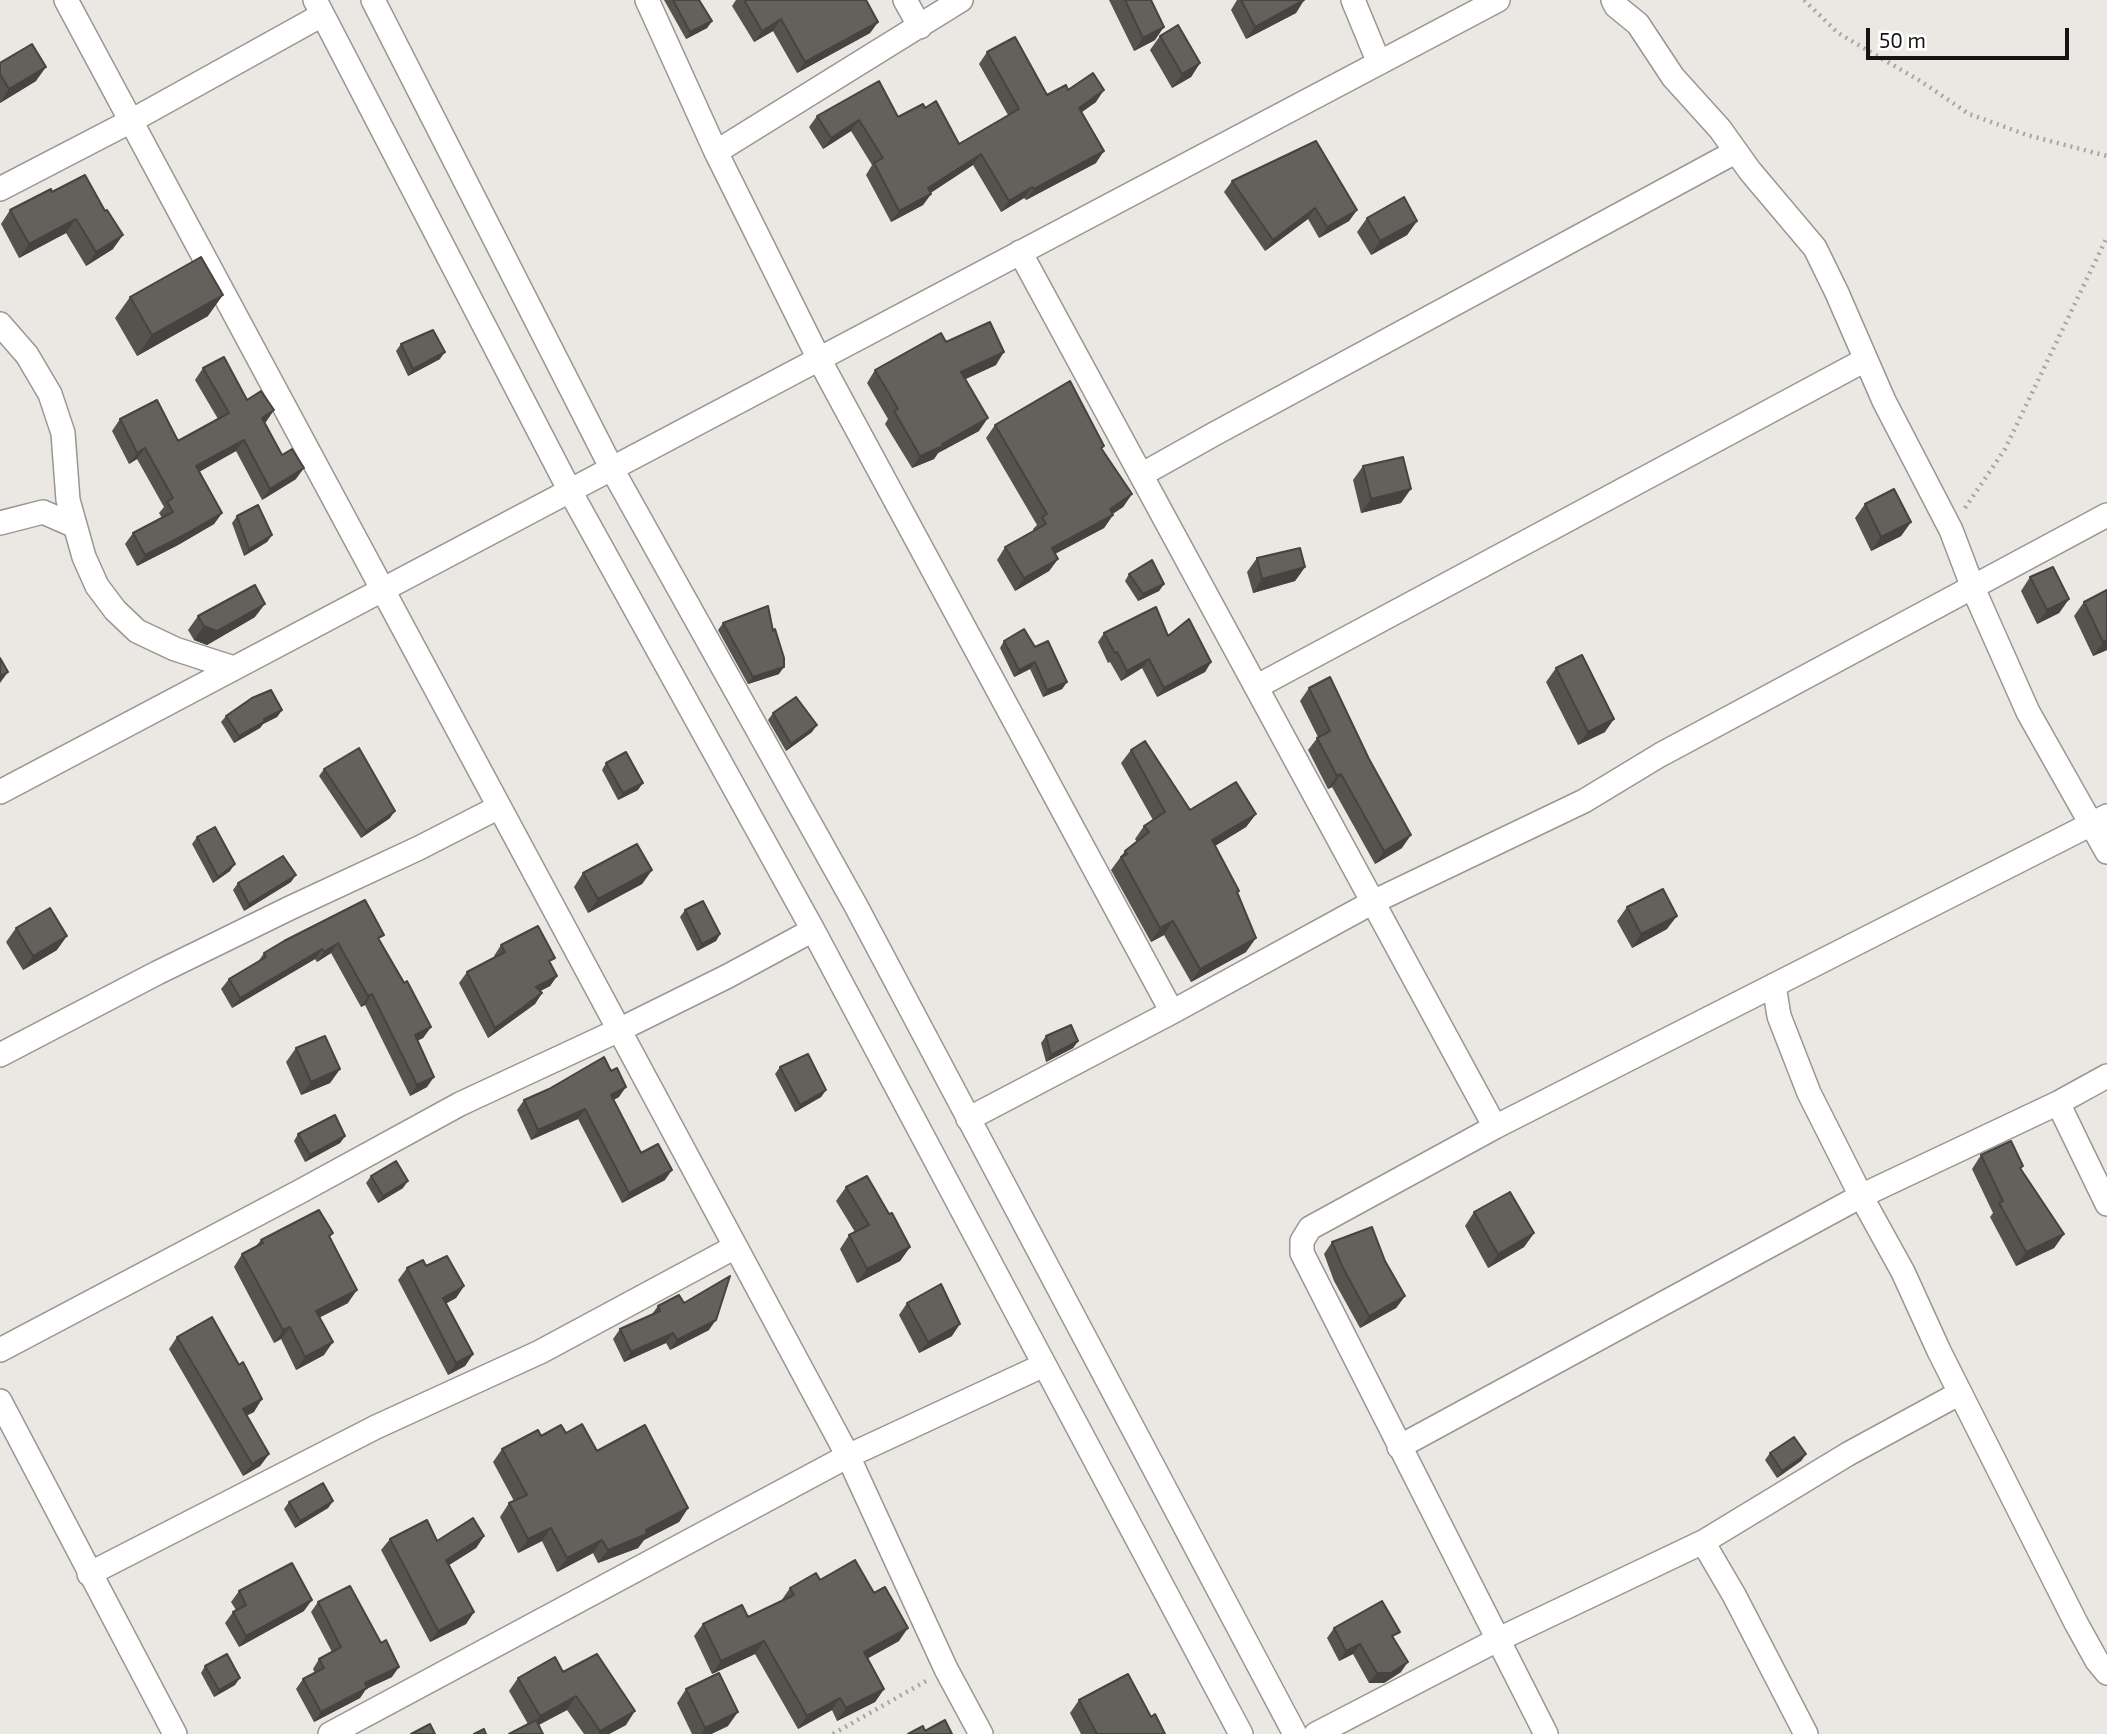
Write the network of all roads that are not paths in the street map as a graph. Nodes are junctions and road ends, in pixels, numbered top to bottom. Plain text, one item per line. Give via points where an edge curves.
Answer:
1 (66, 0) edge
2 (373, 0) edge
3 (647, 0) edge
4 (905, 0) edge
5 (961, 0) edge
6 (1353, 0) edge
7 (1498, 0) edge
8 (1613, 0) edge
9 (319, 7) edge
10 (920, 27) junction
11 (1379, 63) junction
12 (131, 121) junction
13 (716, 152) junction
14 (1735, 152) junction
15 (0, 189) edge
16 (1020, 252) junction
17 (0, 324) edge
18 (819, 359) junction
19 (1865, 360) junction
20 (612, 469) junction
21 (1141, 475) junction
22 (570, 491) junction
23 (2107, 515) edge
24 (0, 523) edge
25 (75, 526) junction
26 (1973, 588) junction
27 (383, 589) junction
28 (234, 668) junction
29 (1256, 687) junction
30 (0, 792) edge
31 (499, 807) junction
32 (2098, 820) edge
33 (2107, 852) edge
34 (1373, 902) junction
35 (813, 930) junction
36 (1774, 985) junction
37 (1172, 1012) junction
38 (619, 1030) junction
39 (0, 1055) edge
40 (2107, 1076) edge
41 (2058, 1103) junction
42 (968, 1119) junction
43 (1495, 1127) junction
44 (1861, 1196) junction
45 (2107, 1204) edge
46 (736, 1247) junction
47 (0, 1350) edge
48 (1044, 1365) junction
49 (1961, 1394) junction
50 (0, 1401) edge
51 (1399, 1447) junction
52 (848, 1456) junction
53 (1703, 1542) junction
54 (89, 1574) junction
55 (1497, 1640) junction
56 (2107, 1673) edge
57 (175, 1734) edge
58 (330, 1734) edge
59 (981, 1734) edge
60 (1241, 1734) edge
61 (1295, 1734) edge
62 (1315, 1734) edge
63 (1546, 1734) edge
64 (1806, 1734) edge

1 - 12 street
2 - 20 street
3 - 13 street
4 - 10 street
5 - 10 street
6 - 11 street
7 - 11 street
8 - 14 street via 1638,24 1673,77
9 - 12 street
9 - 22 street
10 - 13 street
11 - 16 street
12 - 15 street
12 - 27 street
13 - 18 street
14 - 19 street via 1815,248
14 - 21 street
16 - 18 street
16 - 21 street
17 - 25 street via 27,355 50,394 63,433 68,500
18 - 20 street
18 - 37 street
19 - 26 street via 1951,530
19 - 29 street
20 - 22 street
20 - 42 street via 856,906
21 - 29 street
22 - 27 street
22 - 35 street
23 - 26 street
24 - 25 street via 43,512
25 - 28 street via 97,586 137,631
26 - 32 street via 2028,712
26 - 34 street via 1660,754 1584,800
27 - 28 street
27 - 31 street
28 - 30 street
29 - 34 street
31 - 38 street
31 - 39 street via 169,967
32 - 33 street
32 - 36 street
34 - 37 street
34 - 43 street
35 - 38 street
35 - 48 street
36 - 43 street
36 - 44 street via 1794,1057
37 - 42 street
38 - 46 street
38 - 47 street via 460,1104
40 - 41 street
41 - 44 street
41 - 45 street
42 - 61 street
43 - 51 street via 1310,1227 1302,1241 1302,1253
44 - 49 street
44 - 51 street
46 - 52 street
46 - 54 street via 549,1347 376,1427
48 - 52 street
48 - 60 street
49 - 53 street via 1848,1454
49 - 56 street via 2076,1623
50 - 54 street
51 - 55 street
52 - 58 street
52 - 59 street via 946,1669
53 - 55 street
53 - 64 street
54 - 57 street
55 - 62 street
55 - 63 street

